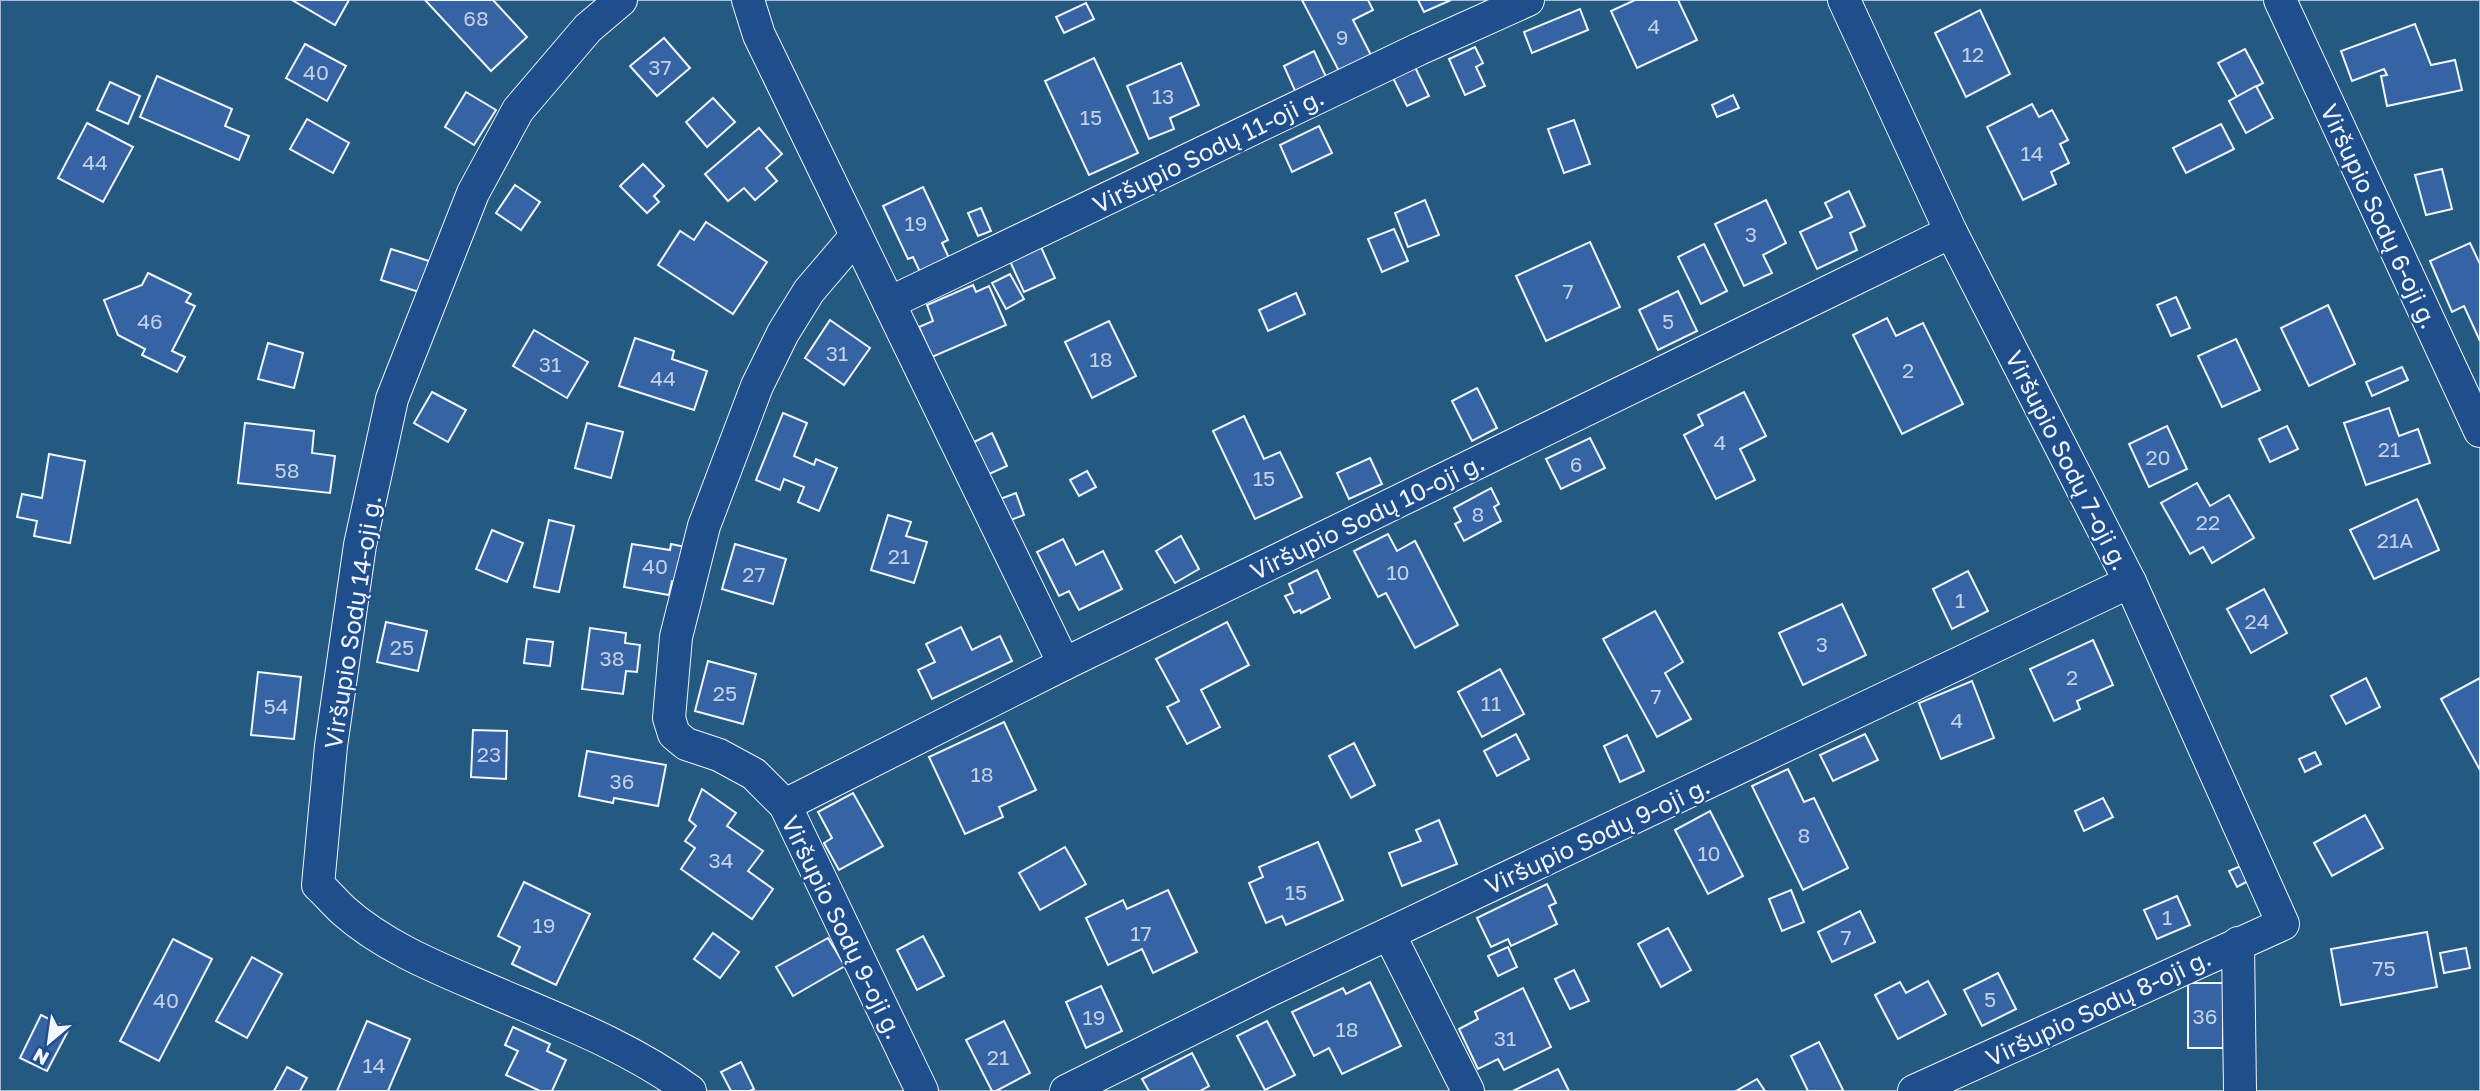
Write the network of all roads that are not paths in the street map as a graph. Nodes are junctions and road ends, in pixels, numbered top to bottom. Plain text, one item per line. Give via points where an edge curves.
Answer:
1 (621, 0) edge
2 (748, 0) edge
3 (1528, 0) edge
4 (1844, 0) edge
5 (2280, 0) edge
6 (1951, 232) junction
7 (856, 236) junction
8 (888, 303) junction
9 (2480, 431) edge
10 (2130, 582) junction
11 (1064, 663) junction
12 (785, 805) junction
13 (2283, 924) joint
14 (1389, 934) junction
15 (2238, 943) junction
16 (690, 1091) edge
17 (922, 1091) edge
18 (1066, 1091) edge
19 (1468, 1091) edge
20 (1914, 1091) edge
21 (2240, 1091) edge

1 - 16 street, Viršupio Sodų 14-oji g. via 588,28 518,110 473,192 392,399 360,545 331,746 318,885 345,912 399,949 598,1037
2 - 7 street via 759,34
3 - 8 street, Viršupio Sodų 11-oji g.
4 - 6 street, Viršupio Sodų 7-oji g.
5 - 9 street, Viršupio Sodų 6-oji g.
6 - 10 street, Viršupio Sodų 7-oji g.
6 - 11 street, Viršupio Sodų 10-oji g.
7 - 8 street
7 - 12 street, Viršupio Sodų 9-oji g. via 809,291 757,386 704,526 676,637 669,718 674,734 686,744 754,774
8 - 11 street
10 - 13 street, Viršupio Sodų 7-oji g.
10 - 14 street, Viršupio Sodų 9-oji g.
11 - 12 street, Viršupio Sodų 10-oji g.
12 - 17 street, Viršupio Sodų 9-oji g.
13 - 15 street, Viršupio Sodų 8-oji g.
14 - 18 street, Viršupio Sodų 9-oji g.
14 - 19 street
15 - 20 street, Viršupio Sodų 8-oji g.
15 - 21 street

